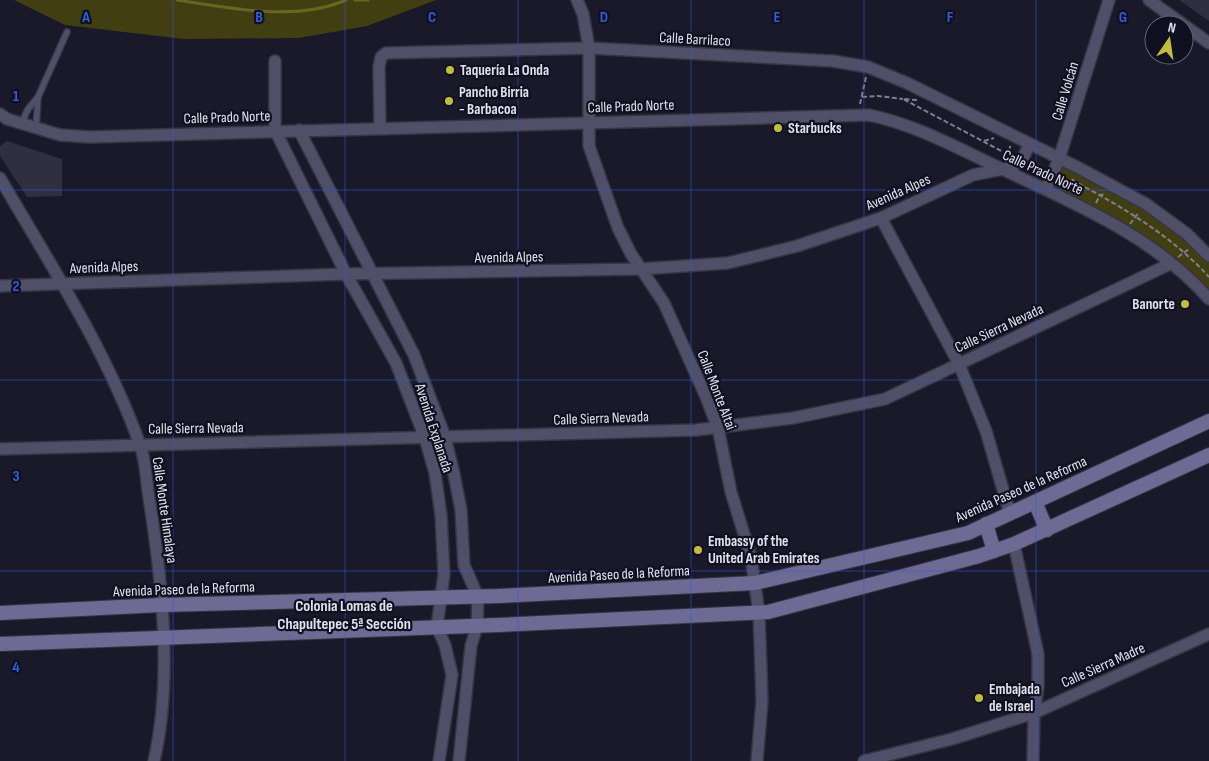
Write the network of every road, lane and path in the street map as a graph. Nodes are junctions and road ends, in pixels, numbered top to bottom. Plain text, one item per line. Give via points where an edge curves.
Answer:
1 (577, 0) edge
2 (1109, 0) edge
3 (1149, 0) edge
4 (67, 32) dead end
5 (1209, 42) edge
6 (589, 48) junction
7 (274, 61) dead end
8 (868, 68) junction
9 (38, 97) junction
10 (862, 97) junction
11 (903, 99) junction
12 (938, 99) junction
13 (858, 115) junction
14 (2, 119) edge
15 (588, 122) junction
16 (21, 124) junction
17 (380, 127) junction
18 (36, 129) junction
19 (275, 130) junction
20 (299, 130) junction
21 (998, 130) junction
22 (984, 140) junction
23 (1009, 143) dead end
24 (1029, 145) junction
25 (1009, 155) junction
26 (1059, 159) junction
27 (1004, 164) junction
28 (1079, 168) junction
29 (0, 178) edge
30 (1072, 180) junction
31 (1046, 189) junction
32 (1121, 190) junction
33 (1100, 195) junction
34 (1064, 198) junction
35 (1146, 204) junction
36 (1091, 212) junction
37 (1135, 216) junction
38 (880, 218) junction
39 (1125, 231) junction
40 (1197, 244) junction
41 (1184, 252) junction
42 (1209, 256) edge
43 (1170, 264) junction
44 (641, 269) junction
45 (346, 274) junction
46 (372, 275) junction
47 (1209, 277) edge
48 (61, 283) junction
49 (0, 286) edge
50 (1209, 299) edge
51 (960, 364) junction
52 (1209, 420) edge
53 (718, 428) junction
54 (444, 437) junction
55 (425, 438) junction
56 (140, 444) junction
57 (0, 449) edge
58 (1209, 455) edge
59 (1035, 502) junction
60 (1010, 514) junction
61 (986, 524) junction
62 (1047, 530) junction
63 (1014, 544) junction
64 (994, 551) junction
65 (755, 583) junction
66 (478, 597) junction
67 (440, 598) junction
68 (161, 605) junction
69 (0, 613) edge
70 (758, 613) junction
71 (437, 626) junction
72 (477, 626) junction
73 (1209, 634) edge
74 (163, 638) junction
75 (0, 644) edge
76 (1034, 713) junction
77 (154, 761) edge
78 (438, 761) edge
79 (459, 761) edge
80 (757, 761) edge
81 (864, 761) edge
82 (1033, 761) edge

1 - 6 street, Calle Monte Altai
2 - 26 street, Calle Volcán
3 - 5 street
4 - 9 lane
6 - 8 street, Calle Barrilaco via 833,61
6 - 15 street, Calle Monte Altai
6 - 17 street, Calle Barrilaco via 386,53 381,57 379,67
7 - 19 street
8 - 10 path
8 - 12 street, Calle Barrilaco
9 - 16 lane
9 - 18 lane
10 - 11 path
10 - 13 path
11 - 12 path
11 - 22 path
12 - 21 street, Calle Barrilaco
13 - 15 street, Calle Prado Norte
13 - 27 street, Calle Prado Norte via 899,121
14 - 16 street, Calle Prado Norte
15 - 17 street, Calle Prado Norte
15 - 44 street, Calle Monte Altai via 589,146 618,228
16 - 18 street, Calle Prado Norte
17 - 20 street, Calle Prado Norte
18 - 19 street, Calle Prado Norte via 60,135 90,136
19 - 20 street, Calle Prado Norte
19 - 45 street, Avenida Explanada
20 - 46 street, Avenida Explanada
21 - 22 path via 999,136
21 - 24 street, Calle Barrilaco
22 - 25 path
23 - 25 path
24 - 26 street, Calle Barrilaco
24 - 27 street, Avenida Alpes via 1019,163 1013,167
25 - 27 path
26 - 28 street, Calle Prado Norte
26 - 31 street, Calle Volcán
27 - 31 street, Calle Prado Norte
27 - 38 street, Avenida Alpes
28 - 30 path
28 - 32 street, Calle Prado Norte
29 - 48 street, Calle Monte Himalaya
30 - 33 path
30 - 34 path
31 - 34 street, Calle Prado Norte
32 - 33 path
32 - 35 street, Calle Prado Norte
33 - 36 path
33 - 37 path
34 - 36 street, Calle Prado Norte
35 - 37 path
35 - 40 street, Calle Prado Norte
36 - 39 street, Calle Prado Norte
37 - 39 path
37 - 41 path
38 - 44 street, Avenida Alpes via 797,246 728,263
38 - 51 street
39 - 43 street, Calle Prado Norte
40 - 41 path
40 - 42 street, Calle Prado Norte
41 - 43 path
41 - 47 path
43 - 50 street, Calle Prado Norte
43 - 51 street, Calle Sierra Nevada
44 - 46 street, Avenida Alpes
44 - 53 street, Calle Monte Altai via 664,304
45 - 46 street, Avenida Alpes
45 - 48 street, Avenida Alpes
45 - 55 street, Avenida Explanada via 396,363
46 - 54 street, Avenida Explanada via 414,354
48 - 49 street, Avenida Alpes
48 - 56 street, Calle Monte Himalaya via 107,362
51 - 53 street, Calle Sierra Nevada via 885,399 793,418
51 - 60 street via 986,431
52 - 59 main road, Avenida Paseo de la Reforma
53 - 54 street, Calle Sierra Nevada
53 - 65 street, Calle Monte Altai
54 - 55 street, Calle Sierra Nevada
54 - 66 street, Avenida Explanada via 461,510 464,565
55 - 56 street, Calle Sierra Nevada
55 - 67 street, Avenida Explanada via 442,515 444,574
56 - 57 street, Calle Sierra Nevada
56 - 68 street, Calle Monte Himalaya via 153,521
58 - 62 main road
59 - 60 main road, Avenida Paseo de la Reforma
59 - 62 main road
60 - 61 main road, Avenida Paseo de la Reforma
61 - 64 main road
61 - 65 main road, Avenida Paseo de la Reforma via 968,532
62 - 63 main road
63 - 64 main road
63 - 76 street via 1038,654
64 - 70 main road
65 - 66 main road, Avenida Paseo de la Reforma
65 - 70 street, Calle Monte Altai
66 - 67 main road, Avenida Paseo de la Reforma
66 - 72 street, Avenida Explanada
67 - 68 main road, Avenida Paseo de la Reforma
67 - 71 street, Avenida Explanada
68 - 69 main road, Avenida Paseo de la Reforma
68 - 74 street, Calle Monte Himalaya
70 - 72 main road
70 - 80 street, Calle Monte Altai via 762,701
71 - 72 main road
71 - 74 main road
71 - 78 street, Avenida Explanada via 452,675
72 - 79 street, Avenida Explanada via 471,646
73 - 76 street, Calle Sierra Madre
74 - 75 main road
74 - 77 street, Calle Monte Himalaya via 163,700
76 - 81 street, Calle Sierra Madre via 952,739
76 - 82 street

